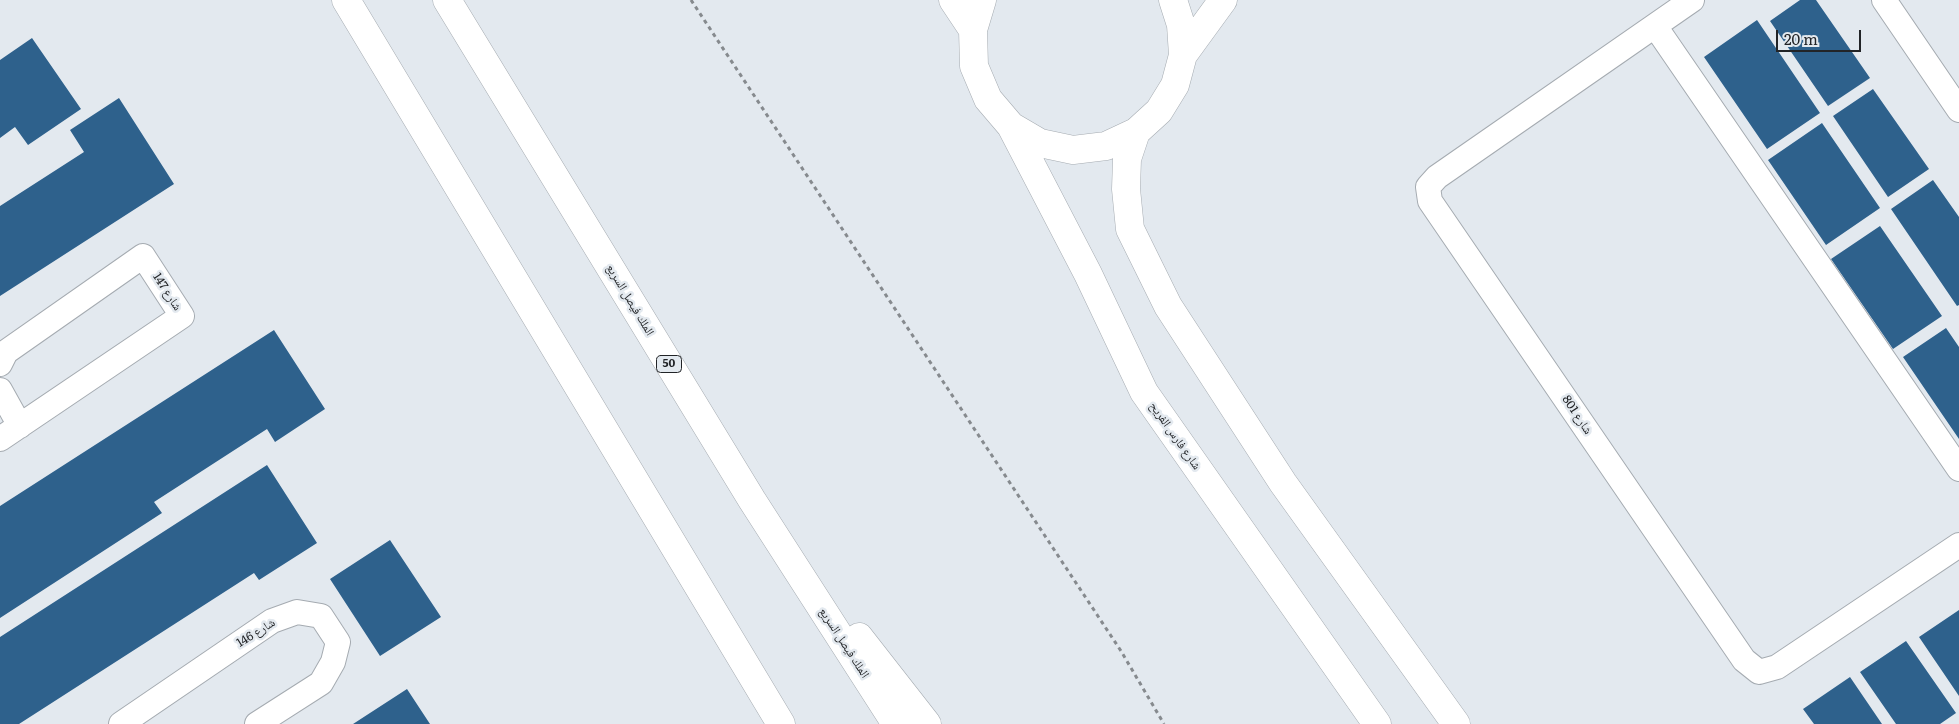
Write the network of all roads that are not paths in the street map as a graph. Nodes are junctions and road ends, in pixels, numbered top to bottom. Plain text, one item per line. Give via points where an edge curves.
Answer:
1 (346, 0) edge
2 (447, 0) edge
3 (953, 0) edge
4 (982, 0) edge
5 (1173, 0) edge
6 (1223, 0) edge
7 (1692, 0) edge
8 (1884, 0) edge
9 (1655, 26) junction
10 (973, 30) junction
11 (1182, 56) junction
12 (1959, 110) edge
13 (1011, 126) junction
14 (1136, 132) junction
15 (0, 364) edge
16 (0, 390) edge
17 (20, 426) junction
18 (0, 439) edge
19 (1959, 468) edge
20 (752, 500) junction
21 (1959, 545) edge
22 (121, 724) edge
23 (257, 724) edge
24 (781, 724) edge
25 (896, 724) edge
26 (927, 724) edge
27 (1377, 724) edge
28 (1456, 724) edge

1 - 24 main road
2 - 20 main road, الملك فيصل السريع / 50
3 - 10 main road
4 - 10 main road
5 - 11 main road via 1182,25
6 - 11 main road
7 - 9 street, شارع 801
8 - 12 street
9 - 19 street
9 - 21 street, شارع 801 via 1437,176 1428,188 1430,201 1744,660 1759,672 1777,667
10 - 13 main road via 974,66 988,99
11 - 14 main road via 1171,92 1159,111
13 - 14 main road via 1040,143 1073,150 1106,146
13 - 27 main road, شارع فارس الفريح via 1088,274 1144,392
14 - 28 main road via 1127,159 1130,229 1168,306 1283,483
15 - 17 street, شارع 147 via 6,352 144,256 182,316
16 - 17 street
17 - 18 street, شارع 147
20 - 25 main road, الملك فيصل السريع / 50
20 - 26 main road
22 - 23 street, شارع 146 via 272,621 297,612 321,616 338,642 325,676 321,682

